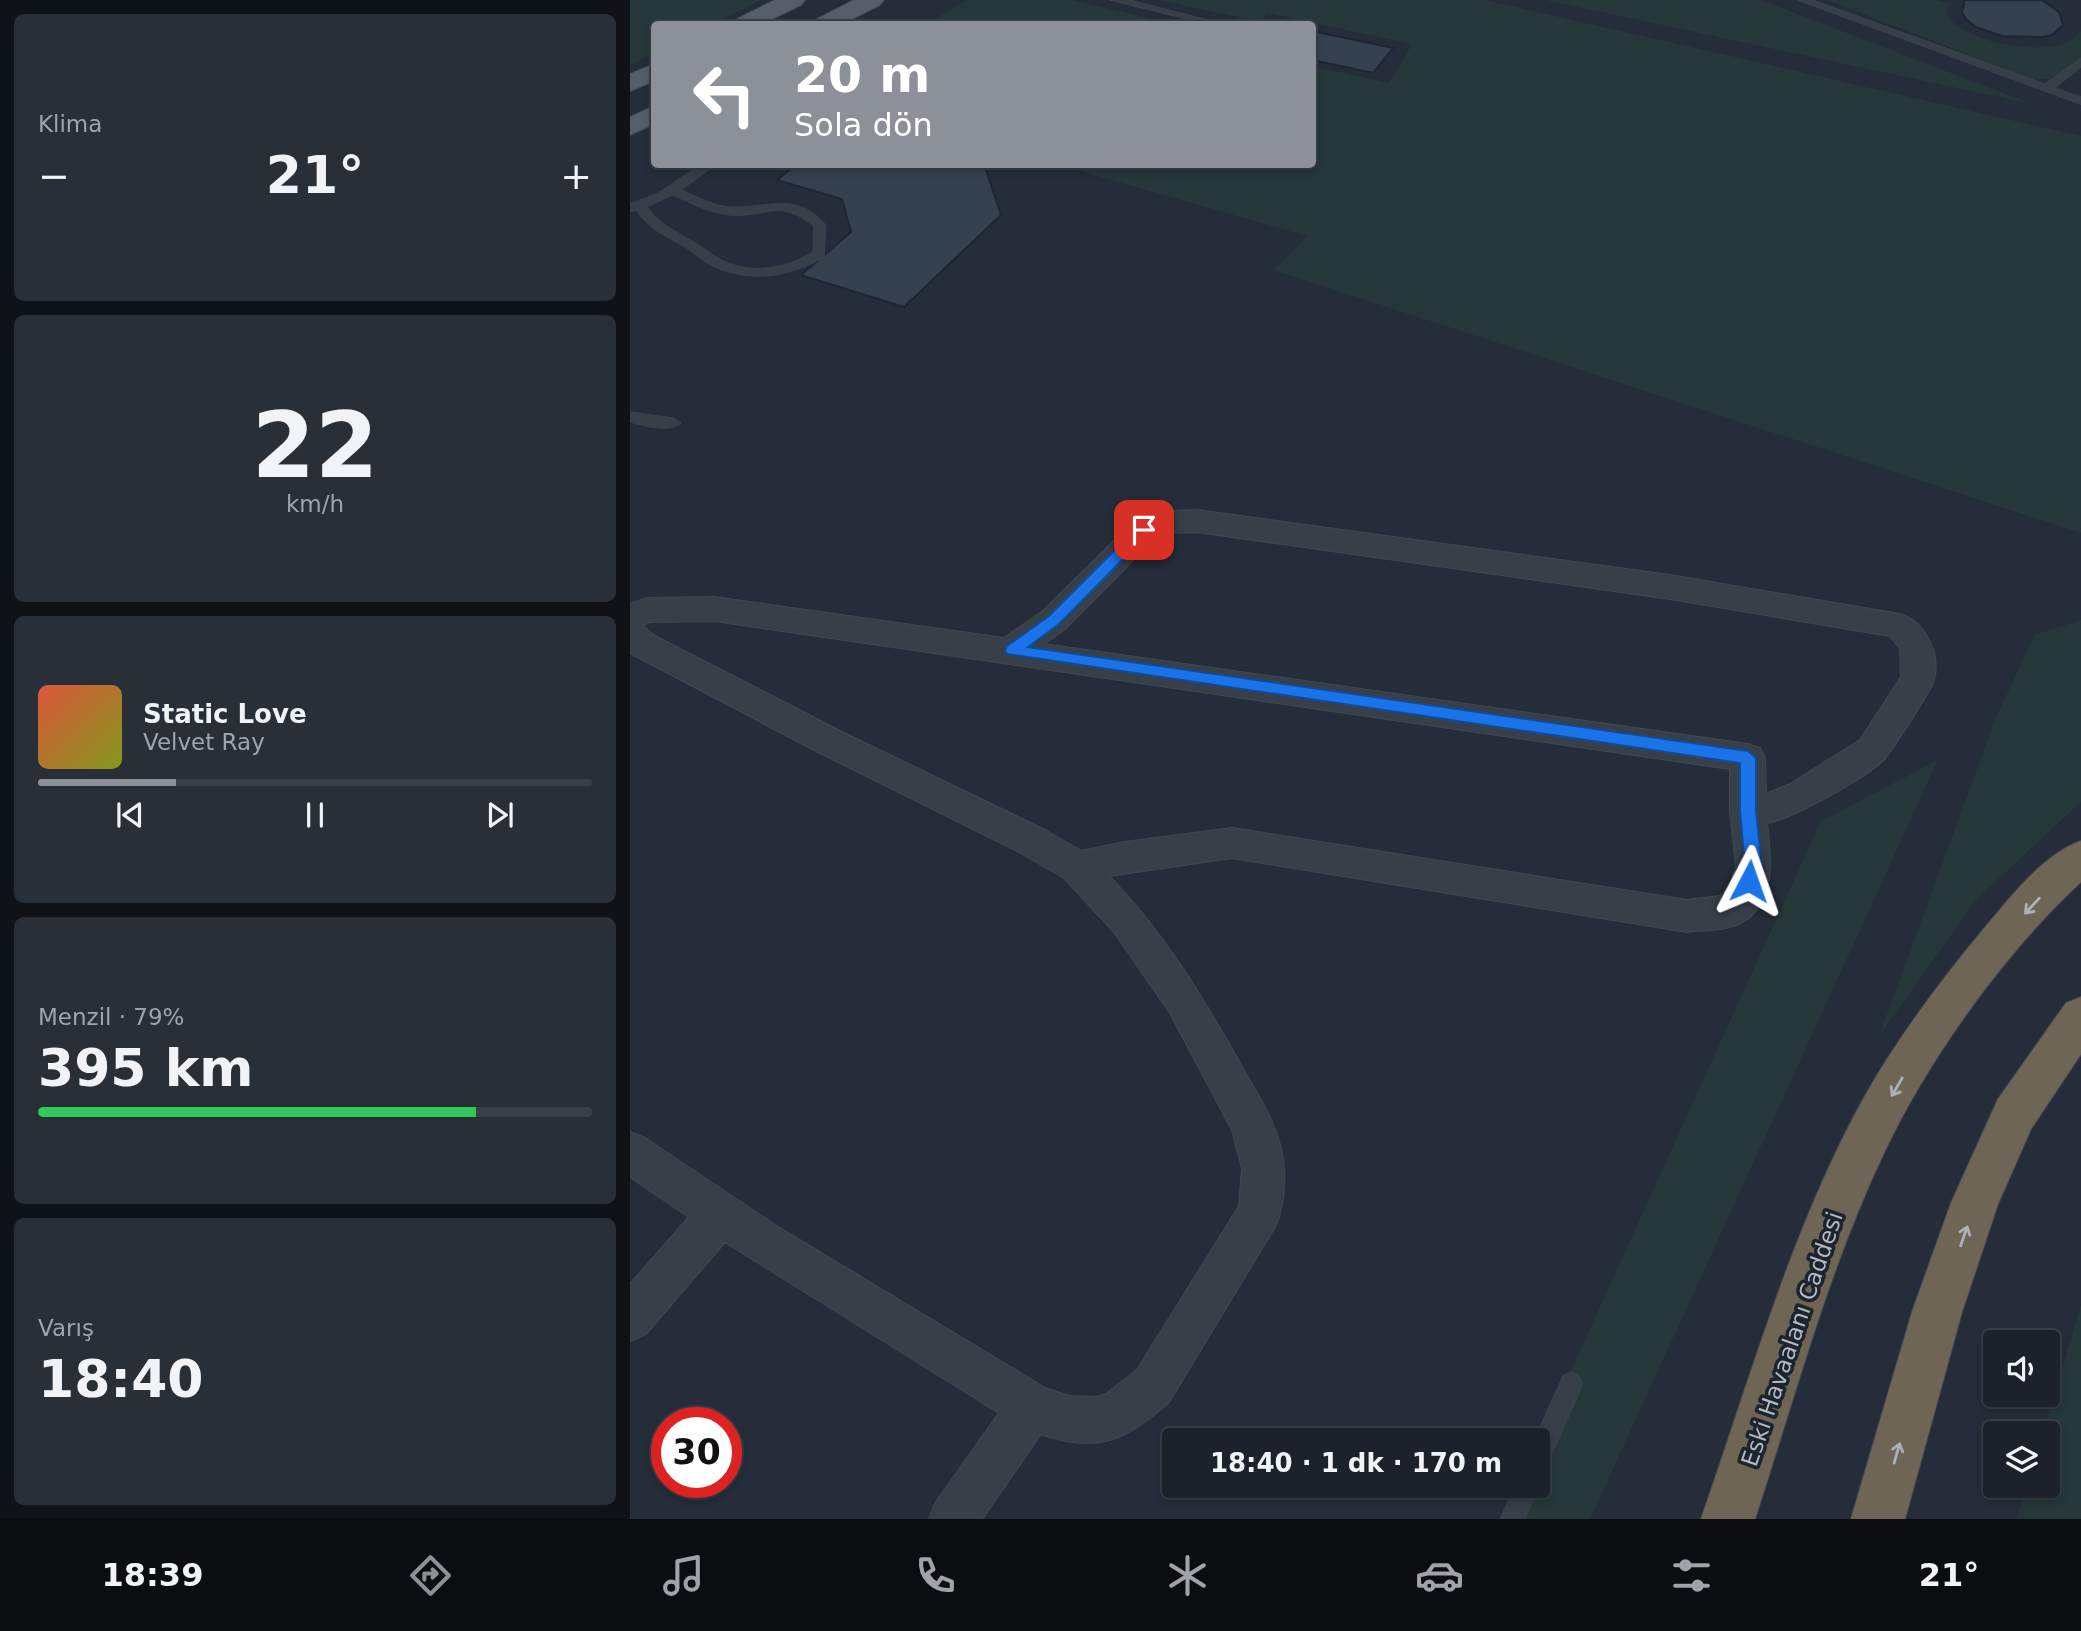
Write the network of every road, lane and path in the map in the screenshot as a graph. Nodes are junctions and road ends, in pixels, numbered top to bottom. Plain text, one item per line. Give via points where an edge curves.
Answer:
1 (793, 0) edge
2 (872, 0) edge
3 (1115, 0) edge
4 (1803, 0) edge
5 (751, 21) edge
6 (831, 21) edge
7 (1206, 21) edge
8 (2081, 61) edge
9 (651, 72) edge
10 (630, 83) edge
11 (2047, 88) junction
12 (2081, 101) edge
13 (651, 116) edge
14 (630, 127) edge
15 (705, 168) edge
16 (671, 190) junction
17 (635, 207) edge
18 (630, 417) edge
19 (674, 423) dead end
20 (630, 617) edge
21 (630, 634) edge
22 (1013, 650) junction
23 (1748, 811) junction
24 (2081, 858) edge
25 (1077, 867) junction
26 (2081, 1017) edge
27 (630, 1152) edge
28 (721, 1213) junction
29 (630, 1318) edge
30 (1571, 1384) dead end
31 (1032, 1407) junction
32 (1550, 1432) edge
33 (1522, 1498) edge
34 (953, 1519) edge
35 (1512, 1519) edge
36 (1728, 1519) edge
37 (1878, 1519) edge

1 - 5 main road
2 - 6 main road
3 - 7 lane
4 - 11 lane
8 - 11 lane
9 - 10 main road
11 - 12 lane
13 - 14 main road
15 - 16 lane
16 - 17 lane
16 - 17 lane via 716,209 798,208 820,225 819,254 792,270 769,273 723,266 659,229
18 - 19 lane
20 - 22 street via 647,610 714,609
21 - 25 street via 641,644 817,736
22 - 23 street via 1748,758
22 - 23 street via 1054,620 1144,530 1169,522 1197,521 1670,587 1900,626 1916,649 1918,678 1872,750 1803,794 1774,807
23 - 25 street via 1754,866 1745,897 1729,911 1687,916 1232,843
24 -> 36 highway, Eski Havaalanı Caddesi via 1996,945 1925,1038 1867,1139 1811,1272
25 - 31 street via 1127,920 1184,1000 1247,1115 1263,1168 1260,1212 1153,1386 1130,1408 1094,1424 1072,1422
37 -> 26 highway via 1937,1312 1975,1203 2014,1114
27 - 28 street
28 - 29 street
28 - 31 street
30 - 32 lane
31 - 34 street
33 - 35 lane

